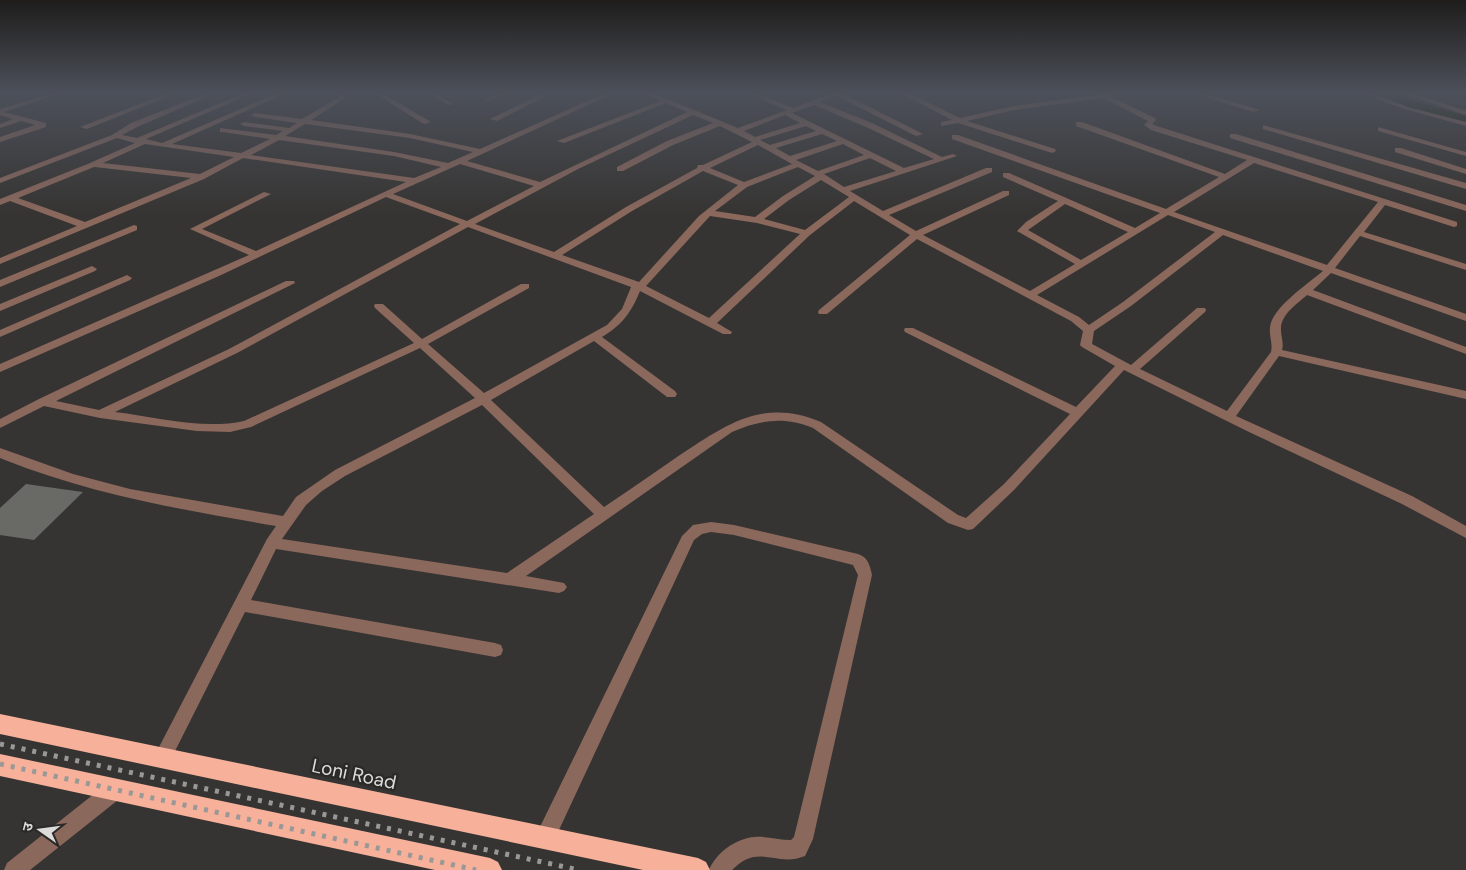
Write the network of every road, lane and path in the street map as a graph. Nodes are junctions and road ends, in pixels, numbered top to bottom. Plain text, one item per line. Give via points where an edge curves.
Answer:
1 (18, 134) edge
2 (119, 134) edge
3 (156, 134) edge
4 (191, 134) edge
5 (247, 134) edge
6 (284, 134) edge
7 (392, 134) edge
8 (516, 134) edge
9 (580, 134) edge
10 (644, 134) edge
11 (694, 134) edge
12 (741, 134) edge
13 (776, 134) edge
14 (814, 134) edge
15 (827, 134) edge
16 (887, 134) edge
17 (999, 134) edge
18 (1106, 134) edge
19 (1172, 134) edge
20 (1288, 134) edge
21 (1396, 134) edge
22 (115, 136) junction
23 (1233, 136) dead end
24 (955, 137) dead end
25 (277, 138) junction
26 (0, 140) edge
27 (139, 141) junction
28 (561, 141) dead end
29 (755, 141) junction
30 (843, 142) junction
31 (163, 146) junction
32 (769, 148) junction
33 (1398, 150) dead end
34 (480, 151) junction
35 (1052, 151) dead end
36 (1466, 154) edge
37 (870, 155) junction
38 (244, 156) junction
39 (953, 156) dead end
40 (940, 159) junction
41 (1255, 159) junction
42 (460, 161) junction
43 (795, 162) junction
44 (93, 165) junction
45 (449, 166) junction
46 (701, 167) junction
47 (620, 169) dead end
48 (989, 170) dead end
49 (904, 171) junction
50 (1466, 172) edge
51 (819, 175) junction
52 (1006, 175) dead end
53 (201, 177) junction
54 (1226, 177) junction
55 (0, 181) edge
56 (415, 181) junction
57 (540, 184) junction
58 (744, 185) junction
59 (1466, 186) edge
60 (843, 190) junction
61 (1006, 193) dead end
62 (267, 194) dead end
63 (386, 194) junction
64 (854, 197) junction
65 (10, 198) junction
66 (1064, 201) junction
67 (0, 202) edge
68 (1383, 202) junction
69 (1466, 210) edge
70 (1165, 212) junction
71 (709, 213) junction
72 (883, 214) junction
73 (758, 220) junction
74 (468, 223) junction
75 (86, 226) junction
76 (134, 228) dead end
77 (1134, 231) junction
78 (1221, 232) junction
79 (1359, 232) junction
80 (807, 233) junction
81 (916, 234) junction
82 (257, 254) junction
83 (555, 256) junction
84 (0, 261) edge
85 (1082, 264) junction
86 (1466, 267) edge
87 (92, 269) dead end
88 (1329, 270) junction
89 (126, 278) dead end
90 (290, 282) dead end
91 (0, 284) edge
92 (525, 286) dead end
93 (637, 286) junction
94 (1305, 292) junction
95 (1030, 295) junction
96 (379, 306) dead end
97 (0, 308) edge
98 (1201, 310) dead end
99 (823, 312) dead end
100 (1466, 318) edge
101 (710, 323) junction
102 (909, 330) dead end
103 (1089, 330) junction
104 (727, 332) dead end
105 (0, 334) edge
106 (595, 337) junction
107 (422, 343) junction
108 (1466, 351) edge
109 (1276, 352) junction
110 (0, 368) edge
111 (1127, 368) junction
112 (671, 394) dead end
113 (1466, 395) edge
114 (483, 399) junction
115 (43, 402) junction
116 (1077, 412) junction
117 (100, 414) junction
118 (1229, 417) junction
119 (0, 424) edge
120 (0, 452) edge
121 (604, 515) junction
122 (285, 522) junction
123 (1466, 534) edge
124 (272, 543) junction
125 (510, 579) junction
126 (559, 587) dead end
127 (241, 605) junction
128 (495, 650) dead end
129 (0, 724) edge
130 (163, 757) junction
131 (0, 765) edge
132 (116, 789) junction
133 (545, 838) junction
134 (14, 870) edge
135 (490, 870) edge
136 (698, 870) edge
137 (719, 870) edge

1 - 26 street
2 - 22 street
3 - 27 street
4 - 31 street
5 - 25 street
6 - 25 street
7 - 34 street
8 - 34 street
9 - 28 street
10 - 57 street
11 - 47 street
12 - 29 street
13 - 29 street
14 - 32 street
15 - 30 street
16 - 40 street
17 - 35 street
18 - 54 street
19 - 41 street
20 - 59 street
21 - 36 street
22 - 27 street
22 - 55 street
23 - 69 street
24 - 70 street
25 - 38 street
25 - 45 street via 394,154
27 - 31 street
27 - 44 street
29 - 32 street
29 - 46 street
30 - 37 street
30 - 43 street
31 - 38 street
32 - 43 street
33 - 50 street
34 - 42 street
37 - 49 street
37 - 51 street
38 - 53 street
38 - 56 street
39 - 40 street
40 - 49 street
41 - 54 street
41 - 68 street
42 - 45 street
42 - 57 street
43 - 51 street
43 - 58 street
44 - 53 street
44 - 65 street
45 - 56 street
46 - 58 street
46 - 83 street via 632,206
48 - 72 street
49 - 60 street
51 - 60 street
51 - 73 street
52 - 66 street
53 - 75 street
54 - 70 street
56 - 63 street
57 - 74 street
58 - 71 street
60 - 64 street
61 - 81 street
62 - 82 street via 195,229
63 - 74 street
63 - 82 street
64 - 72 street
64 - 80 street
65 - 67 street
65 - 75 street
66 - 77 street
66 - 85 street via 1022,231
68 - 69 street via 1450,228
68 - 79 street
70 - 77 street
70 - 78 street
71 - 73 street
71 - 93 street via 643,284
72 - 81 street
73 - 80 street
74 - 83 street
74 - 117 street via 233,350
75 - 84 street
76 - 91 street
77 - 85 street
78 - 88 street
78 - 103 street
79 - 86 street
79 - 88 street
80 - 101 street
81 - 95 street
81 - 99 street
82 - 110 street
83 - 93 street
85 - 95 street
87 - 97 street
88 - 94 street
88 - 100 street
89 - 105 street
90 - 115 street
92 - 107 street
93 - 101 street
93 - 106 street via 621,318
94 - 108 street
94 - 109 street via 1280,314 1275,328
95 - 103 street
96 - 107 street
98 - 111 street
101 - 104 street
102 - 116 street
103 - 111 street via 1086,345
106 - 112 street
106 - 114 street
107 - 114 street
107 - 117 street via 247,424 230,428 197,427
109 - 113 street
109 - 118 street
111 - 116 street
111 - 118 street
114 - 121 street
114 - 122 street via 340,473 301,501
115 - 117 street
115 - 119 street
116 - 121 street via 1009,487 968,525 953,519 816,425 780,414 755,418 728,429
118 - 123 street via 1407,500
120 - 122 street via 102,489
121 - 125 street
122 - 124 street
124 - 125 street
124 - 127 street
125 - 126 street
127 - 128 street
127 - 130 street
129 - 130 highway, Loni Road
130 - 133 highway, Loni Road
131 - 132 highway
132 - 134 street
132 - 135 highway
133 - 136 highway, Loni Road
133 - 137 street via 689,536 698,529 711,527 734,530 858,560 865,575 803,839 798,849 788,852 761,846 739,850

